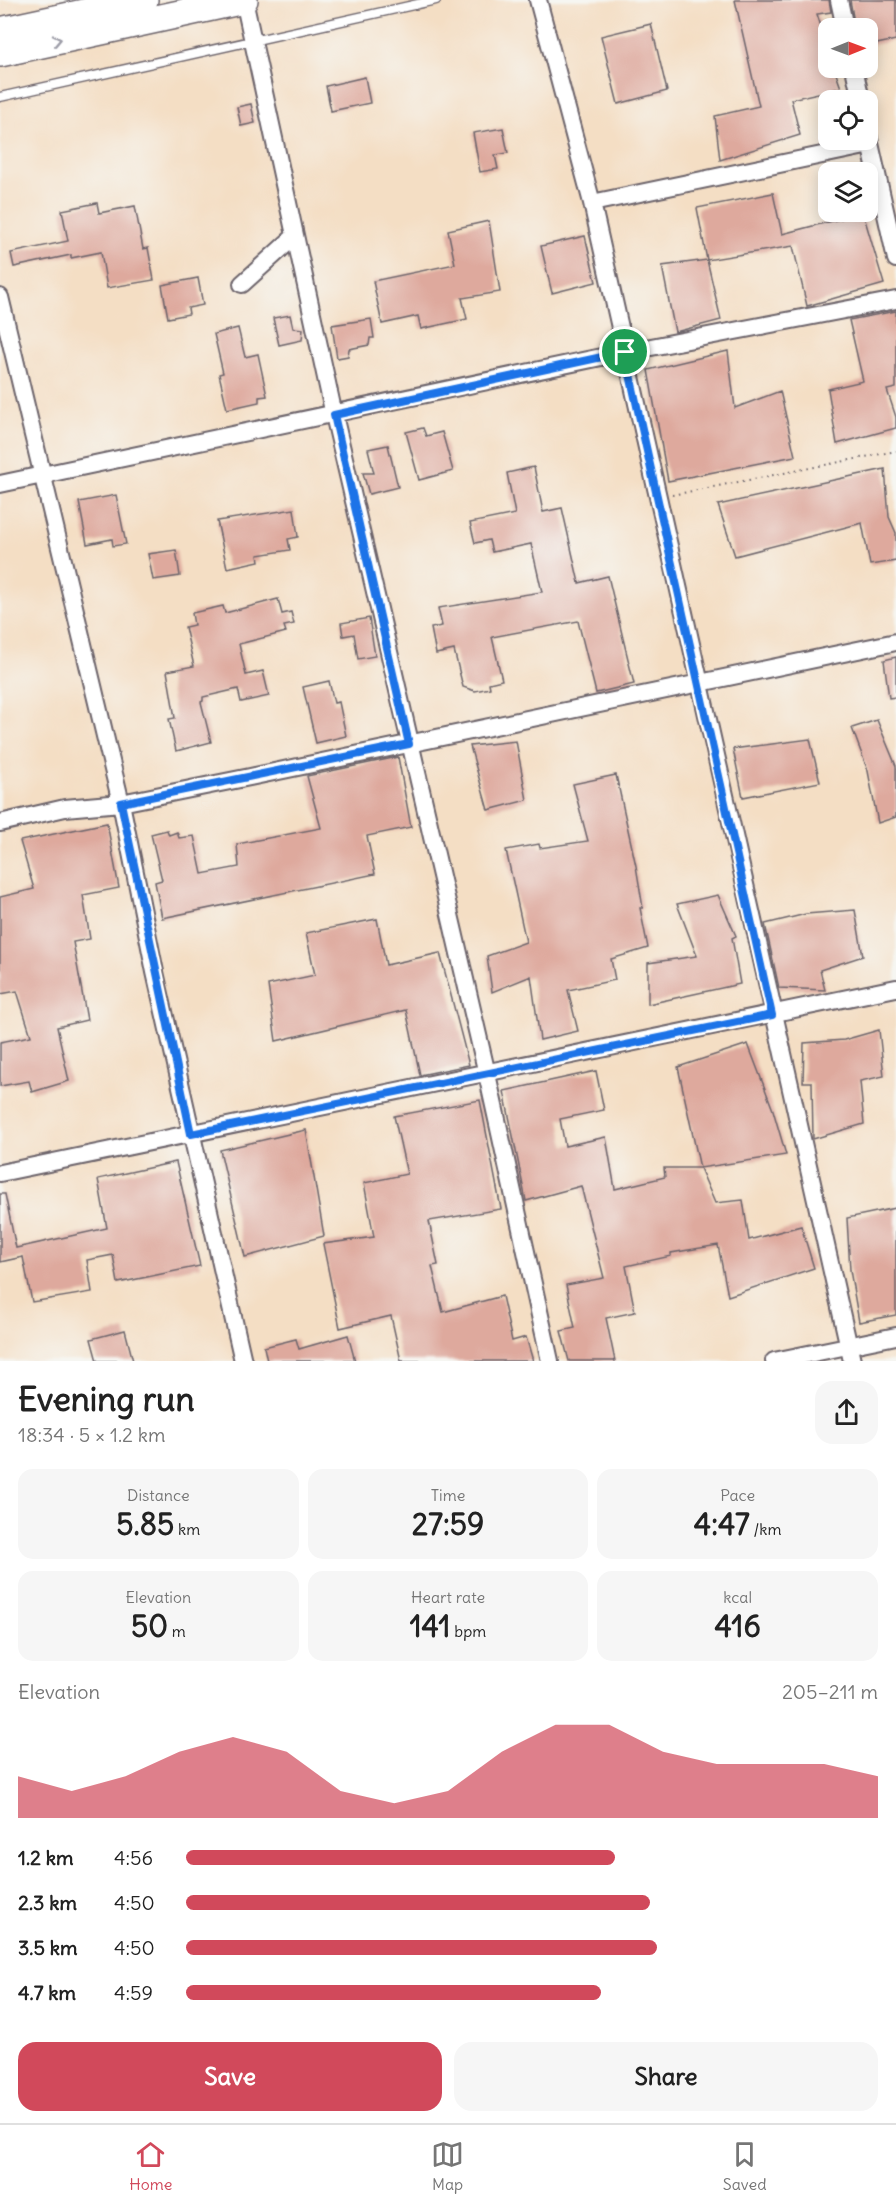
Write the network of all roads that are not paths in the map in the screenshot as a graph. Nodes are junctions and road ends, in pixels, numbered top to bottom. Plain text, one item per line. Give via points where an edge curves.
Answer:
1 (144, 0) edge
2 (244, 0) edge
3 (436, 0) edge
4 (538, 0) edge
5 (839, 0) edge
6 (844, 18) edge
7 (0, 31) edge
8 (252, 39) junction
9 (0, 52) edge
10 (0, 98) edge
11 (818, 149) edge
12 (872, 150) edge
13 (592, 203) junction
14 (295, 236) junction
15 (896, 259) edge
16 (242, 284) dead end
17 (0, 297) edge
18 (896, 300) edge
19 (625, 352) junction
20 (334, 415) junction
21 (42, 475) junction
22 (0, 484) edge
23 (896, 642) edge
24 (699, 683) junction
25 (409, 744) junction
26 (121, 803) junction
27 (0, 823) edge
28 (896, 988) edge
29 (772, 1015) junction
30 (487, 1074) junction
31 (191, 1134) junction
32 (0, 1173) edge
33 (896, 1336) edge
34 (850, 1353) edge
35 (243, 1361) edge
36 (550, 1361) edge
37 (774, 1361) edge

1 - 7 highway
2 - 8 street
9 -> 2 highway
3 - 8 lane
4 - 13 street
5 - 6 street
8 - 10 lane
8 - 14 street
11 - 13 street
12 - 15 street
13 - 19 street
14 - 16 street
14 - 20 street
17 - 21 street
18 - 19 street
19 - 20 street
19 - 24 street
20 - 21 street
20 - 25 street
21 - 22 street
21 - 26 street
23 - 24 street
24 - 25 street
24 - 29 street
25 - 26 street
25 - 30 street
26 - 27 street via 65,808
26 - 31 street
28 - 29 street
29 - 30 street
29 - 34 street
30 - 31 street
30 - 36 street
31 - 32 street
31 - 35 street
33 - 34 street
34 - 37 street

